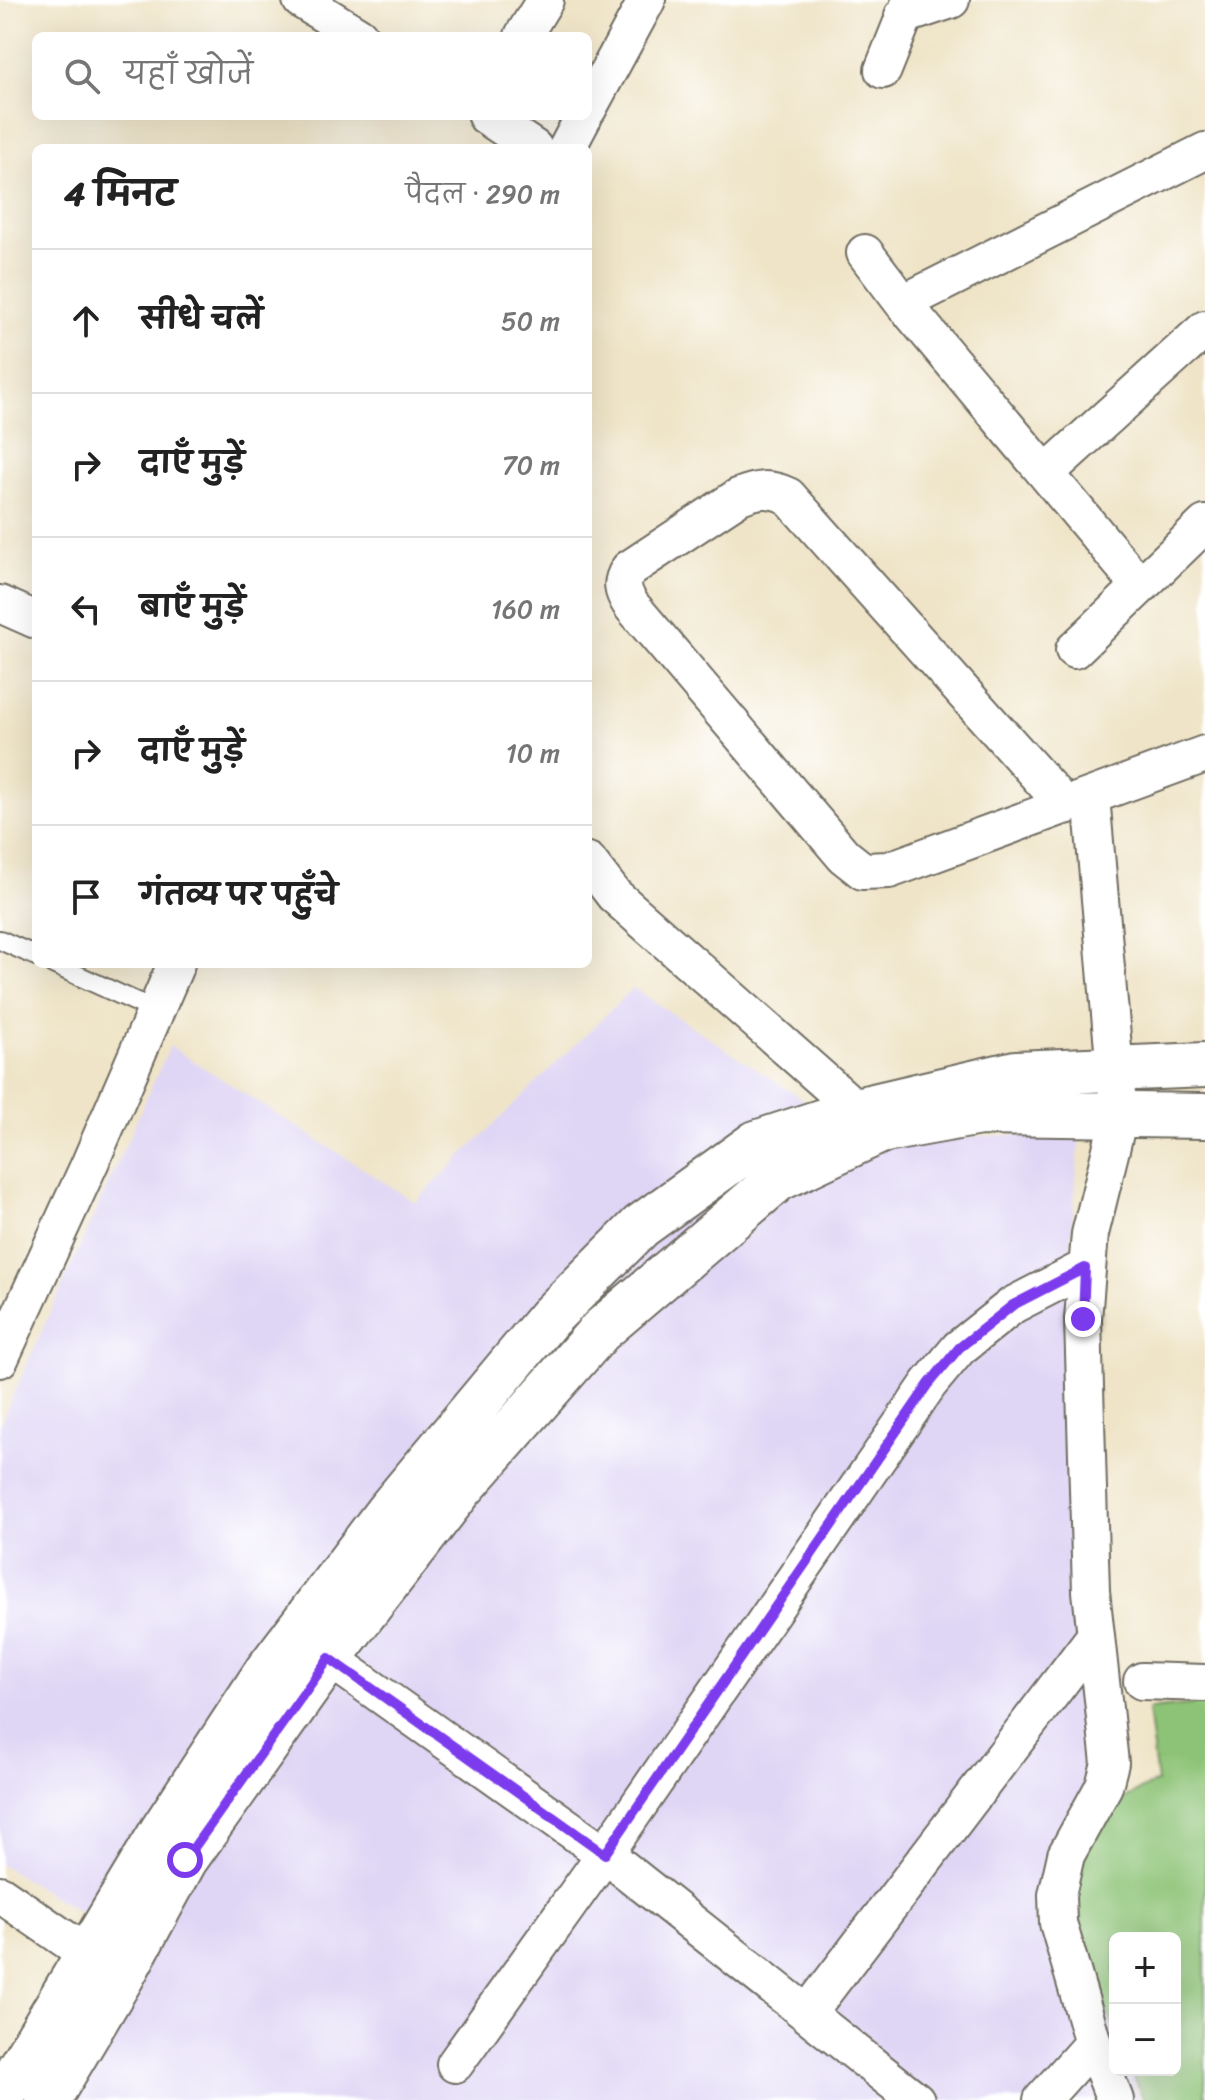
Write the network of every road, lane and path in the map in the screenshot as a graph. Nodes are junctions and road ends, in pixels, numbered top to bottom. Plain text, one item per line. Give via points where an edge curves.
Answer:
1 (301, 0) edge
2 (545, 0) edge
3 (647, 0) edge
4 (951, 0) edge
5 (907, 8) edge
6 (353, 32) edge
7 (525, 32) edge
8 (883, 70) dead end
9 (592, 102) edge
10 (492, 120) edge
11 (582, 120) edge
12 (528, 144) edge
13 (569, 144) edge
14 (1205, 151) edge
15 (865, 253) dead end
16 (903, 303) junction
17 (1205, 329) edge
18 (1046, 473) junction
19 (1205, 524) edge
20 (1140, 586) junction
21 (0, 604) edge
22 (32, 618) edge
23 (1074, 650) dead end
24 (1205, 754) edge
25 (1078, 801) junction
26 (592, 866) edge
27 (0, 940) edge
28 (32, 954) edge
29 (62, 968) edge
30 (174, 968) edge
31 (156, 1011) junction
32 (1205, 1065) edge
33 (1115, 1070) junction
34 (1205, 1116) edge
35 (1119, 1117) junction
36 (869, 1120) junction
37 (1085, 1268) junction
38 (555, 1312) junction
39 (589, 1344) junction
40 (0, 1359) edge
41 (1096, 1635) junction
42 (329, 1658) junction
43 (1142, 1681) dead end
44 (1205, 1683) edge
45 (605, 1854) junction
46 (0, 1894) edge
47 (104, 1966) junction
48 (807, 2014) junction
49 (1093, 2043) junction
50 (455, 2064) dead end
51 (0, 2100) edge
52 (48, 2100) edge
53 (916, 2100) edge
54 (1042, 2100) edge
55 (1115, 2100) edge

1 - 6 street
2 - 7 street
3 - 9 street
4 - 5 street
5 - 8 street
10 - 12 street
11 - 13 street
14 - 16 street
15 - 16 street
16 - 18 street
17 - 18 street
18 - 20 street
19 - 20 street
20 - 23 street
21 - 22 street
24 - 25 street
25 - 25 street via 788,496 757,489 738,497 629,569 622,579 631,605 844,856 863,871 889,870
25 - 33 street
26 - 36 street via 614,895
27 - 28 lane
29 - 31 lane
30 - 31 street
31 - 40 street
32 - 33 street
33 - 35 street
33 - 36 street via 1016,1073
34 - 35 street
35 - 36 street via 980,1113
35 - 37 street
36 - 38 street via 756,1143 641,1226
36 - 39 street via 778,1179
37 - 41 street via 1083,1349
37 - 45 street via 1013,1305 959,1348 939,1372
38 - 39 street
38 - 47 street via 388,1511 267,1671 162,1831
39 - 42 street via 460,1490
41 - 48 street
41 - 49 street via 1110,1763 1104,1786 1066,1855 1057,1895 1058,1923
42 - 45 street
42 - 47 street
43 - 44 street
45 - 48 street
45 - 50 street
46 - 47 street
47 - 51 street
47 - 52 street
48 - 53 street
49 - 54 street
49 - 55 street

